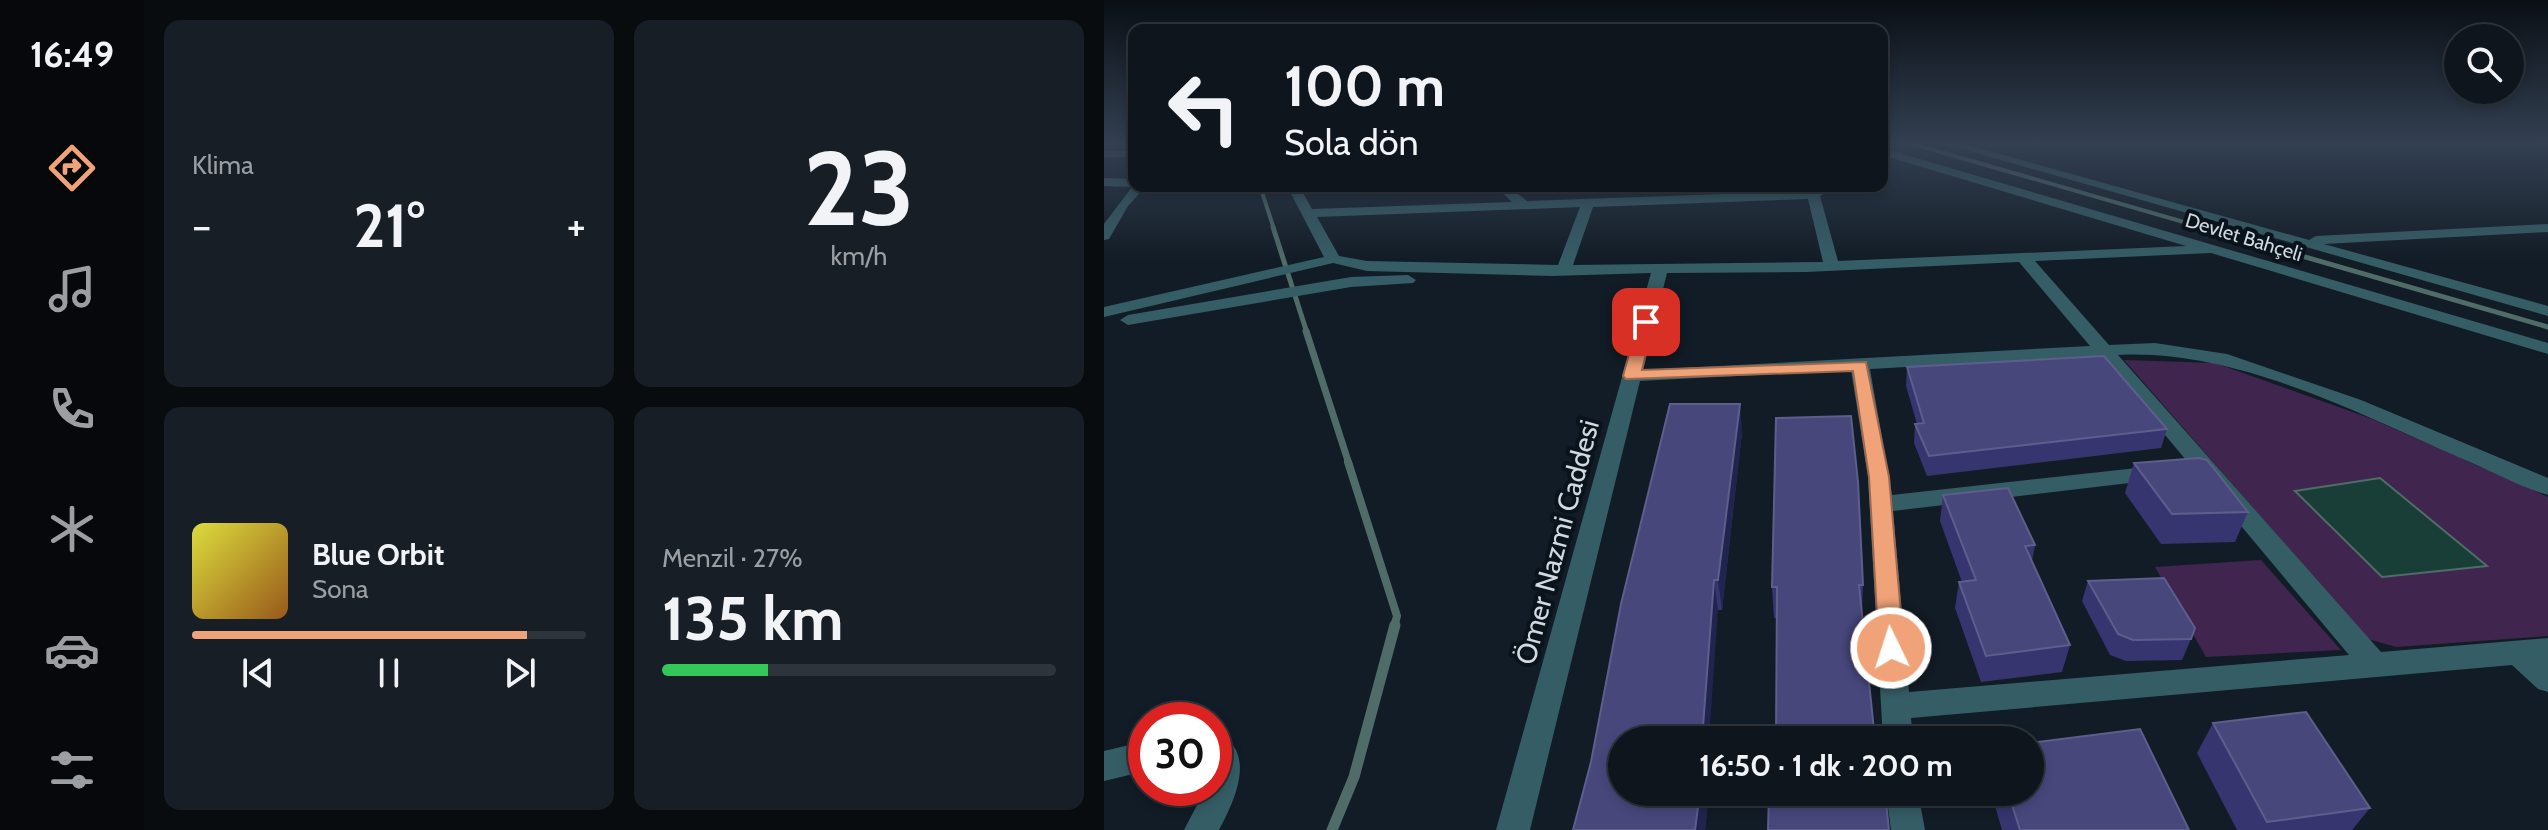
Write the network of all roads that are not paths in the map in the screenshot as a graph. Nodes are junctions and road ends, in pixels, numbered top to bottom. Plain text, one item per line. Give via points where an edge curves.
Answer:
1 (1984, 183) edge
2 (2090, 183) edge
3 (1134, 192) edge
4 (1296, 192) edge
5 (1508, 192) edge
6 (1819, 192) edge
7 (1813, 195) junction
8 (1588, 203) junction
9 (1523, 205) junction
10 (1308, 213) junction
11 (2548, 228) edge
12 (1104, 236) edge
13 (2301, 241) junction
14 (2213, 249) junction
15 (2024, 258) junction
16 (1333, 259) junction
17 (1832, 266) junction
18 (1660, 269) junction
19 (1564, 270) junction
20 (2548, 311) edge
21 (1104, 312) edge
22 (1104, 324) edge
23 (2548, 349) edge
24 (2105, 351) junction
25 (1860, 366) junction
26 (1632, 376) junction
27 (2205, 467) junction
28 (2548, 487) edge
29 (1881, 504) junction
30 (2548, 650) edge
31 (2516, 651) junction
32 (2373, 663) junction
33 (2548, 680) edge
34 (1895, 706) junction
35 (1897, 726) edge
36 (1128, 760) edge
37 (1104, 766) edge
38 (1214, 806) edge
39 (1904, 806) edge
40 (1201, 830) edge
41 (1513, 830) edge
42 (1908, 830) edge

1 - 14 street, Devlet Bahçeli
2 - 13 street, Devlet Bahçeli
3 - 12 street
4 - 10 street
5 - 9 street
6 - 7 street
7 - 8 street
7 - 17 street
8 - 9 street
8 - 19 street
9 - 10 street
10 - 16 street
11 - 13 street
13 - 20 street, Devlet Bahçeli
14 - 15 street
14 - 23 street, Devlet Bahçeli
15 - 17 street
15 - 24 street
16 - 19 street via 1367,266
16 - 21 street
17 - 18 street
18 - 19 street
18 - 26 street, Ömer Nazmi Caddesi
19 - 22 street via 1351,282
24 - 25 street
24 - 27 street
24 - 28 street via 2155,348 2221,358 2354,404
25 - 26 street
25 - 29 street
26 - 41 street, Ömer Nazmi Caddesi
27 - 29 street
27 - 32 street
29 - 34 street
30 - 31 street
31 - 32 street
31 - 33 street
32 - 34 street
34 - 35 street
36 - 37 street
38 - 40 street
39 - 42 street

